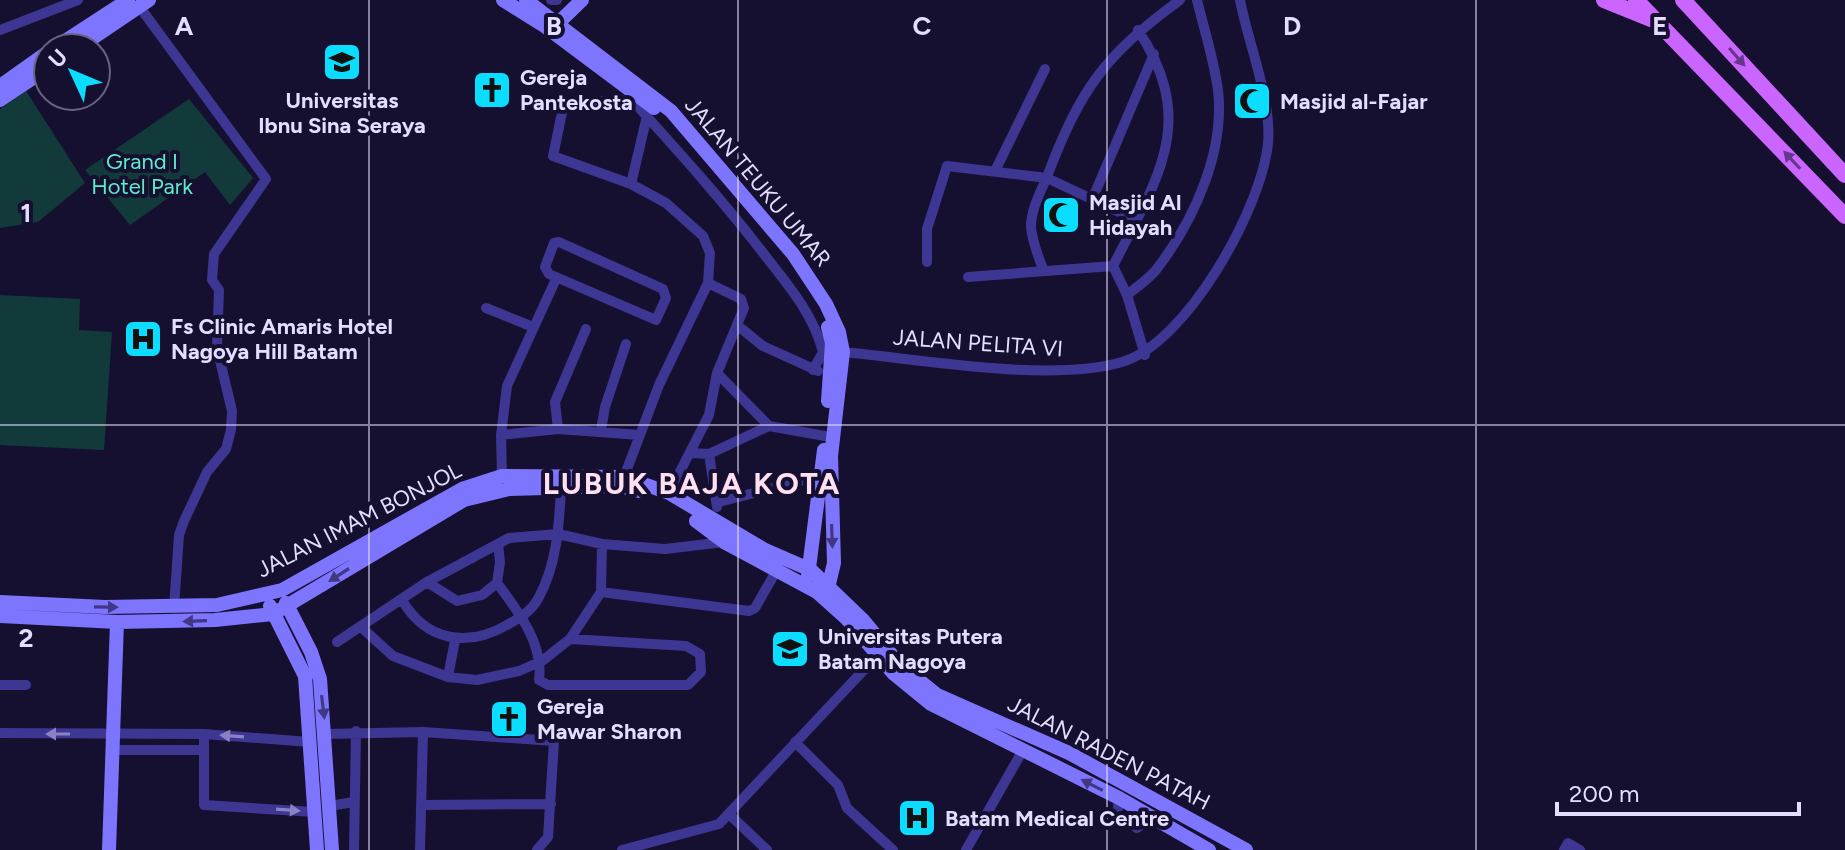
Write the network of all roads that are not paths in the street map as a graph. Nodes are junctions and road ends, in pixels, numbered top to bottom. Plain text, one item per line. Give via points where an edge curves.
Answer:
1 (78, 0) edge
2 (503, 0) edge
3 (526, 0) edge
4 (570, 0) edge
5 (582, 0) edge
6 (1180, 0) edge
7 (1197, 0) edge
8 (1240, 0) edge
9 (1604, 0) edge
10 (1636, 0) edge
11 (1683, 0) edge
12 (1696, 0) edge
13 (139, 2) edge
14 (1657, 21) junction
15 (1708, 23) junction
16 (550, 24) junction
17 (0, 30) edge
18 (1138, 30) junction
19 (84, 32) edge
20 (99, 32) edge
21 (1154, 54) junction
22 (32, 63) edge
23 (1045, 69) dead end
24 (32, 79) edge
25 (0, 86) edge
26 (635, 98) junction
27 (1773, 98) junction
28 (0, 100) edge
29 (647, 116) junction
30 (1752, 118) junction
31 (996, 169) junction
32 (1845, 175) edge
33 (1047, 178) junction
34 (631, 184) junction
35 (1092, 200) junction
36 (1845, 216) edge
37 (1136, 220) junction
38 (927, 262) dead end
39 (1113, 266) junction
40 (1043, 269) junction
41 (968, 277) dead end
42 (556, 279) junction
43 (708, 283) junction
44 (1127, 295) junction
45 (486, 308) dead end
46 (737, 325) junction
47 (533, 327) junction
48 (586, 329) dead end
49 (626, 344) dead end
50 (843, 352) junction
51 (1145, 355) junction
52 (813, 370) junction
53 (717, 373) junction
54 (831, 376) junction
55 (769, 426) junction
56 (558, 429) junction
57 (601, 430) junction
58 (501, 435) junction
59 (640, 435) junction
60 (825, 436) junction
61 (692, 453) junction
62 (709, 454) junction
63 (502, 476) junction
64 (820, 476) junction
65 (624, 477) junction
66 (561, 489) junction
67 (669, 493) junction
68 (719, 502) junction
69 (713, 521) junction
70 (558, 534) junction
71 (724, 542) junction
72 (498, 544) junction
73 (602, 544) junction
74 (779, 568) junction
75 (808, 577) junction
76 (427, 582) junction
77 (497, 583) junction
78 (282, 590) junction
79 (601, 592) junction
80 (827, 592) junction
81 (266, 595) junction
82 (402, 600) junction
83 (0, 602) edge
84 (174, 608) junction
85 (280, 611) junction
86 (68, 614) junction
87 (0, 616) edge
88 (522, 617) junction
89 (117, 622) junction
90 (361, 627) junction
91 (570, 639) junction
92 (455, 640) junction
93 (337, 642) dead end
94 (876, 657) junction
95 (542, 661) junction
96 (448, 677) junction
97 (0, 685) edge
98 (26, 685) dead end
99 (356, 731) junction
100 (423, 732) junction
101 (0, 733) edge
102 (115, 734) junction
103 (204, 734) junction
104 (326, 734) junction
105 (310, 742) junction
106 (795, 742) junction
107 (115, 750) junction
108 (204, 750) junction
109 (1023, 750) junction
110 (353, 802) junction
111 (551, 804) junction
112 (421, 805) junction
113 (330, 806) junction
114 (315, 812) junction
115 (730, 815) junction
116 (1210, 829) junction
117 (671, 845) edge
118 (1566, 846) edge
119 (759, 847) edge
120 (1205, 848) edge
121 (109, 850) edge
122 (317, 850) edge
123 (332, 850) edge
124 (354, 850) edge
125 (420, 850) edge
126 (537, 850) edge
127 (622, 850) edge
128 (893, 850) edge
129 (966, 850) edge
130 (1246, 850) edge
131 (1580, 850) edge

1 - 17 street
2 - 16 main road, JALAN TEUKU UMAR
3 - 16 main road, JALAN TEUKU UMAR
4 - 16 main road
5 - 16 main road
6 - 18 street
7 - 44 street via 1218,89 1219,127 1212,157 1201,193 1158,268
8 - 51 street via 1268,121 1268,145 1253,196 1208,289
9 - 14 main road
10 - 14 main road
11 - 15 main road
12 - 15 main road
13 - 19 main road
13 - 20 main road
13 - 84 street via 266,179 214,254 217,348 232,411 231,430 226,449 207,472 184,521
14 - 30 main road
15 -> 27 main road
16 - 26 main road, JALAN TEUKU UMAR
16 - 50 main road, JALAN TEUKU UMAR via 642,87 700,142 816,287
18 - 21 street
18 - 33 street via 1097,72
21 - 35 street
21 - 37 street via 1165,76 1170,128
22 - 25 main road
23 - 31 street
24 - 28 main road
26 - 29 street
26 - 34 street via 564,103 553,156
26 - 54 main road, JALAN TEUKU UMAR via 693,146 812,295 829,330
27 - 30 main road
27 - 32 main road
29 - 34 street
29 - 52 street via 738,219 801,304 823,352
36 -> 30 main road
31 - 33 street
31 - 38 street via 944,170 927,229
33 - 35 street
33 - 40 street via 1031,225
34 - 43 street via 666,203 703,236 712,263
35 - 37 street
37 - 39 street
39 - 40 street
39 - 44 street
40 - 41 street
42 - 42 street via 656,320 666,298 663,289 556,242 545,269
42 - 47 street
43 - 46 street via 741,299 744,308
43 - 59 street
44 - 51 street
45 - 47 street
46 - 52 street via 763,346
46 - 53 street
47 - 58 street via 507,386
48 - 56 street via 555,402
49 - 57 street
50 - 51 street, JALAN PELITA VI via 1069,371
50 -> 80 main road, JALAN TEUKU UMAR via 831,456
52 - 54 street
53 - 55 street
53 - 61 street via 709,415
54 - 60 main road, JALAN TEUKU UMAR
55 - 60 street
55 - 62 street
56 - 57 street
56 - 58 street
57 - 59 street
58 - 63 street
59 - 65 street
60 - 64 main road, JALAN TEUKU UMAR
61 - 62 street
61 - 67 street
62 - 68 street
63 - 65 main road, JALAN IMAM BONJOL
63 - 78 main road, JALAN IMAM BONJOL via 462,489
64 - 68 street
64 - 75 main road, JALAN TEUKU UMAR
65 - 67 main road, JALAN IMAM BONJOL
66 - 70 street
66 - 71 main road, JALAN IMAM BONJOL via 634,489 662,499
66 -> 85 main road, JALAN IMAM BONJOL via 509,489 464,500
67 - 69 main road, JALAN IMAM BONJOL
68 - 69 street
69 - 75 main road, JALAN IMAM BONJOL
70 - 72 street via 522,535
70 - 73 street
70 - 88 street via 539,597
71 - 73 street via 665,549
71 - 74 main road, JALAN IMAM BONJOL
72 - 76 street
72 - 77 street
73 - 79 street
74 - 75 main road, JALAN IMAM BONJOL
74 - 79 street via 749,611
75 - 80 main road, JALAN RADEN PATAH
76 - 77 street via 457,601 482,595
76 - 82 street
77 - 88 street
78 - 81 main road, JALAN IMAM BONJOL
78 - 85 main road
79 - 91 street
80 - 94 main road, JALAN RADEN PATAH
80 - 116 main road, JALAN RADEN PATAH via 937,695 1069,753
81 - 84 main road, JALAN IMAM BONJOL
81 - 85 main road
82 - 90 street
82 - 92 street via 434,633
83 - 86 main road, JALAN IMAM BONJOL
86 -> 84 main road, JALAN IMAM BONJOL
85 -> 89 main road, JALAN IMAM BONJOL via 215,620
85 -> 104 main road via 311,652
85 - 105 main road via 305,676
86 - 87 main road, JALAN IMAM BONJOL
86 - 89 main road, JALAN IMAM BONJOL
88 - 92 street via 495,632
88 - 95 street
89 - 102 main road
90 - 93 street
90 - 96 street via 393,656
91 - 95 street
91 - 95 street via 686,646 700,654 701,672 688,685 559,687 539,680
92 - 96 street
94 - 106 street
94 - 109 main road, JALAN RADEN PATAH via 931,704
95 - 96 street via 495,678
97 - 98 street
99 - 100 street
99 - 104 street
99 - 110 street
100 - 111 street via 554,741
100 - 112 street
102 -> 101 street
102 - 103 street
102 - 107 main road
105 -> 103 street
103 - 108 street
104 - 113 main road
105 - 114 main road
106 - 115 street
106 - 128 street via 838,785 847,808
107 - 108 street
107 - 121 main road
108 -> 114 street via 204,805
120 -> 109 main road, JALAN RADEN PATAH
109 - 129 street
110 - 113 street
110 - 124 street
111 - 112 street
111 - 126 street via 548,837
112 - 125 street
113 - 123 main road
114 - 122 main road
115 - 117 street
115 - 119 street
116 - 120 main road
116 - 130 main road, JALAN RADEN PATAH
117 - 127 street
118 - 131 street

